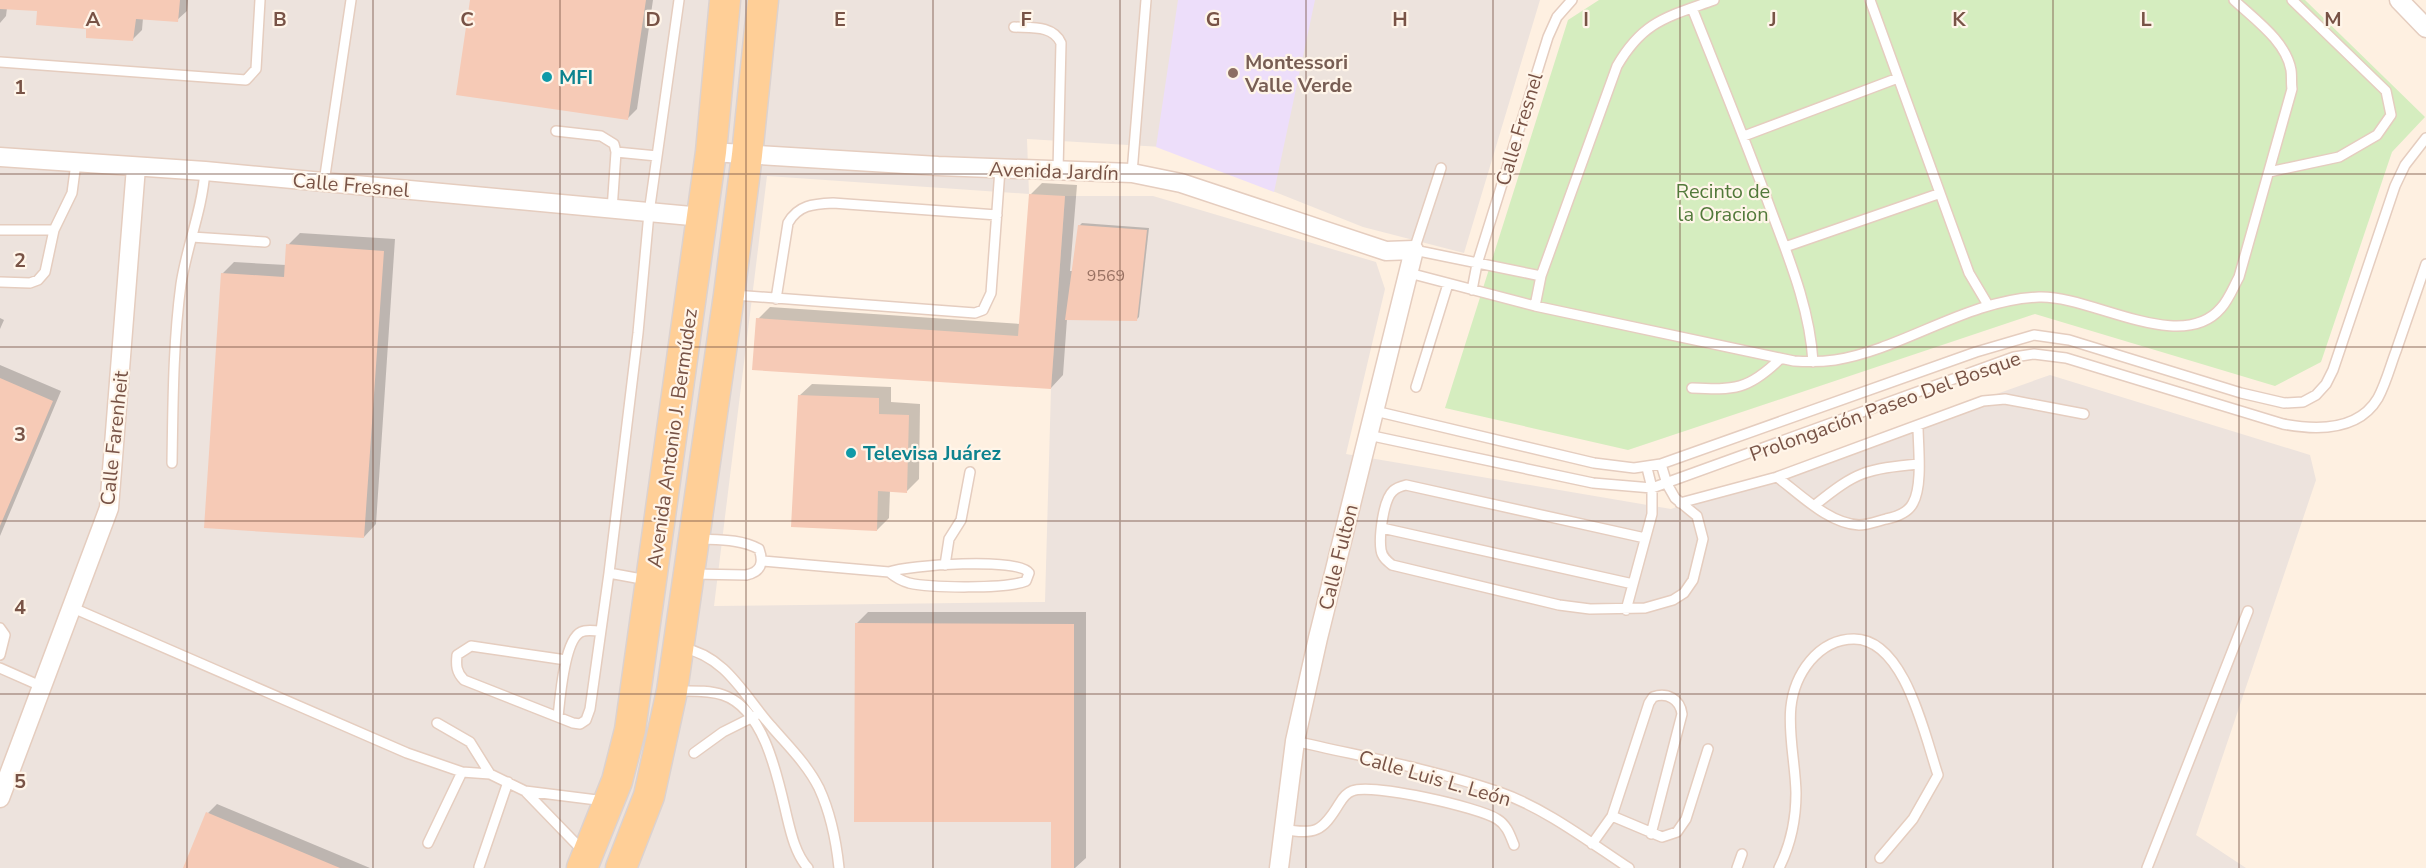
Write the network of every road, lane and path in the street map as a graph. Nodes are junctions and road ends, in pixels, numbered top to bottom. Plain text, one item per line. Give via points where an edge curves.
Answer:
1 (260, 0) edge
2 (351, 0) edge
3 (679, 0) edge
4 (725, 0) edge
5 (764, 0) edge
6 (1146, 0) edge
7 (1572, 0) edge
8 (1714, 0) edge
9 (1870, 0) edge
10 (2234, 0) edge
11 (2292, 0) edge
12 (2399, 0) edge
13 (1692, 8) junction
14 (1014, 27) dead end
15 (2426, 28) edge
16 (0, 62) edge
17 (1898, 78) junction
18 (556, 131) dead end
19 (1744, 136) junction
20 (2426, 138) edge
21 (616, 152) junction
22 (711, 152) junction
23 (747, 155) junction
24 (657, 156) junction
25 (0, 157) edge
26 (76, 163) junction
27 (136, 167) junction
28 (1441, 168) dead end
29 (1000, 169) junction
30 (206, 171) junction
31 (1058, 171) junction
32 (2269, 172) junction
33 (1132, 173) junction
34 (324, 182) junction
35 (1938, 194) junction
36 (612, 210) junction
37 (650, 213) junction
38 (997, 215) junction
39 (702, 218) junction
40 (0, 230) edge
41 (54, 230) junction
42 (192, 237) junction
43 (265, 242) dead end
44 (1785, 247) junction
45 (1414, 250) junction
46 (1386, 251) junction
47 (1477, 264) junction
48 (2426, 264) edge
49 (1409, 273) junction
50 (1541, 276) junction
51 (0, 282) edge
52 (1448, 284) junction
53 (1472, 290) junction
54 (729, 295) junction
55 (776, 299) junction
56 (1988, 305) junction
57 (1535, 306) junction
58 (2034, 335) junction
59 (2034, 354) junction
60 (1780, 358) junction
61 (1813, 362) junction
62 (681, 382) junction
63 (1416, 387) dead end
64 (1692, 388) dead end
65 (1375, 411) junction
66 (2084, 414) dead end
67 (1918, 426) junction
68 (1368, 435) junction
69 (172, 463) dead end
70 (1661, 464) junction
71 (1919, 464) junction
72 (1647, 468) junction
73 (970, 472) dead end
74 (667, 474) junction
75 (1777, 477) junction
76 (1667, 484) junction
77 (702, 486) junction
78 (1652, 488) junction
79 (1680, 502) junction
80 (1815, 505) junction
81 (1382, 528) junction
82 (1645, 538) junction
83 (693, 539) junction
84 (763, 561) junction
85 (945, 565) junction
86 (889, 572) junction
87 (609, 573) junction
88 (688, 573) junction
89 (652, 581) junction
90 (1633, 584) junction
91 (73, 608) junction
92 (1626, 610) junction
93 (2248, 611) dead end
94 (0, 628) edge
95 (600, 631) junction
96 (678, 647) junction
97 (0, 655) edge
98 (566, 660) junction
99 (0, 668) edge
100 (43, 687) junction
101 (672, 691) junction
102 (763, 715) junction
103 (558, 717) junction
104 (751, 717) junction
105 (437, 723) dead end
106 (1295, 741) junction
107 (1707, 749) dead end
108 (694, 753) dead end
109 (462, 772) junction
110 (490, 774) junction
111 (508, 782) junction
112 (525, 791) junction
113 (0, 798) edge
114 (609, 802) junction
115 (1612, 816) junction
116 (1283, 829) junction
117 (1651, 834) junction
118 (428, 843) dead end
119 (1592, 844) junction
120 (1514, 845) dead end
121 (1742, 854) dead end
122 (1880, 858) dead end
123 (585, 862) edge
124 (479, 867) edge
125 (621, 868) edge
126 (808, 868) edge
127 (839, 868) edge
128 (1279, 868) edge
129 (1629, 868) edge
130 (1737, 868) edge
131 (1779, 868) edge
132 (2147, 868) edge

1 - 16 lane via 256,69 246,80
2 - 34 lane
3 - 24 lane
4 - 22 main road, Avenida Antonio J. Bermúdez
5 - 23 main road, Avenida Antonio J. Bermúdez
6 - 33 lane
7 - 47 lane, Calle Fresnel via 1557,17 1548,37
8 - 13 lane
9 - 17 lane
10 - 32 lane via 2269,33 2285,53 2291,70 2292,89
11 - 32 lane via 2386,92 2391,115 2377,135 2339,157
12 - 15 street
13 - 19 lane
13 - 50 lane via 1659,20 1628,46 1617,66
14 - 31 lane via 1046,29 1061,43
17 - 19 lane
17 - 35 lane
18 - 21 lane via 601,136 614,144
19 - 44 lane
20 - 58 lane, Prolongación Paseo Del Bosque via 2395,186 2333,370 2316,395 2302,402 2284,403 2069,340
21 - 24 lane
21 - 36 lane
22 - 23 street, Avenida Jardín
22 - 39 main road, Avenida Antonio J. Bermúdez
23 - 29 street, Avenida Jardín
23 - 54 main road, Avenida Antonio J. Bermúdez
24 - 37 lane
25 - 26 street, Calle Fresnel
26 - 27 street, Calle Fresnel
26 - 41 lane via 72,193
27 - 30 street, Calle Fresnel
27 - 91 street, Calle Farenheit via 111,492
28 - 45 lane
29 - 31 street, Avenida Jardín
29 - 38 lane
30 - 34 street, Calle Fresnel
30 - 42 lane via 203,200
31 - 33 street, Avenida Jardín
32 - 56 lane via 2230,297 2206,320 2191,326 2158,326 2085,303 2039,297
33 - 46 street, Avenida Jardín via 1181,183
34 - 36 street, Calle Fresnel
35 - 44 lane
35 - 56 lane via 1969,273
36 - 37 street, Calle Fresnel
37 - 39 street, Calle Fresnel
37 - 87 lane
38 - 55 lane via 833,202 803,207 793,213 788,223
38 - 55 lane via 991,293 983,310 975,313
39 - 62 main road, Avenida Antonio J. Bermúdez
40 - 41 lane
41 - 51 lane via 42,276 30,283
42 - 43 lane
42 - 69 lane via 182,283 174,357
44 - 61 lane via 1810,326
45 - 46 street, Avenida Jardín
45 - 47 lane
45 - 49 street, Calle Fulton
46 - 49 street, Avenida Jardín
47 - 50 lane
47 - 53 lane, Calle Fresnel
48 - 59 lane, Prolongación Paseo Del Bosque via 2376,400 2357,418 2340,426 2307,429 2066,358
49 - 52 lane
49 - 65 street, Calle Fulton
50 - 57 lane
52 - 53 lane
52 - 63 lane
53 - 57 lane
54 - 55 lane
54 - 77 main road, Avenida Antonio J. Bermúdez
56 - 61 lane via 1858,355
57 - 60 lane
58 - 59 lane
58 - 70 lane, Prolongación Paseo Del Bosque
59 - 76 lane, Prolongación Paseo Del Bosque via 2003,361
60 - 61 lane
60 - 64 lane via 1750,384 1723,390
62 - 74 main road, Avenida Antonio J. Bermúdez
62 - 77 main road via 695,391 700,400 693,463
65 - 68 street, Calle Fulton
65 - 72 lane, Prolongación Paseo Del Bosque via 1594,463
66 - 67 lane via 2005,399 1983,400
67 - 71 lane
67 - 75 lane
68 - 78 lane, Prolongación Paseo Del Bosque via 1593,483
68 - 106 street, Calle Fulton
70 - 72 lane, Prolongación Paseo Del Bosque
70 - 76 lane
71 - 80 lane via 1865,471
71 - 80 lane via 1913,505 1898,516 1862,525 1849,524
72 - 78 lane
73 - 85 lane via 961,520 950,539
74 - 88 main road via 679,501 678,560
74 - 89 main road, Avenida Antonio J. Bermúdez
75 - 79 lane
75 - 80 lane
76 - 78 lane, Prolongación Paseo Del Bosque
76 - 79 lane
77 - 83 main road, Avenida Antonio J. Bermúdez
78 - 82 lane via 1652,514
79 - 92 lane via 1697,516 1702,539 1693,579 1684,593 1673,600
81 - 82 lane via 1388,498 1394,489 1406,485
81 - 90 lane
81 - 92 lane via 1381,550 1392,565 1560,605
82 - 90 lane
83 - 84 lane via 754,546
83 - 88 main road, Avenida Antonio J. Bermúdez
84 - 86 lane
84 - 88 lane via 754,573
85 - 86 lane via 912,566
85 - 86 lane via 1012,565 1026,569 1029,577 1006,586 921,585 903,581
87 - 89 lane
87 - 95 lane
88 - 96 main road, Avenida Antonio J. Bermúdez
89 - 114 main road, Avenida Antonio J. Bermúdez via 630,730
90 - 92 lane
91 - 100 street, Calle Farenheit
91 - 109 lane via 407,753
93 - 132 lane
94 - 97 lane via 5,635
95 - 98 lane via 579,633
95 - 103 lane via 589,715 580,724
96 - 101 main road, Avenida Antonio J. Bermúdez
96 - 102 lane via 714,660
98 - 103 lane
98 - 103 lane via 481,646 466,648 457,655 457,670 464,680
99 - 100 lane
100 - 113 street, Calle Farenheit
101 - 104 lane via 723,695 739,703
101 - 125 main road, Avenida Antonio J. Bermúdez via 649,796
102 - 104 lane
102 - 127 lane via 818,786 835,831
104 - 108 lane
104 - 126 lane via 778,777 791,832
105 - 110 lane via 470,742
106 - 116 street, Calle Fulton
106 - 119 lane, Calle Luis L. León via 1500,792
107 - 117 lane via 1681,827 1670,836
109 - 110 lane
109 - 118 lane
110 - 111 lane
111 - 112 lane
111 - 124 lane
112 - 114 lane
112 - 123 lane
114 - 123 main road, Avenida Antonio J. Bermúdez
115 - 117 lane
115 - 117 lane via 1649,703 1659,695 1675,699 1682,709 1681,724
115 - 119 lane
116 - 120 lane via 1316,831 1329,822 1346,795 1374,790 1487,814 1505,826
116 - 128 street, Calle Fulton
119 - 129 lane, Calle Luis L. León
121 - 130 lane
122 - 131 lane via 1913,819 1938,775 1897,667 1869,642 1854,639 1834,643 1815,655 1793,689 1796,794 1792,837

